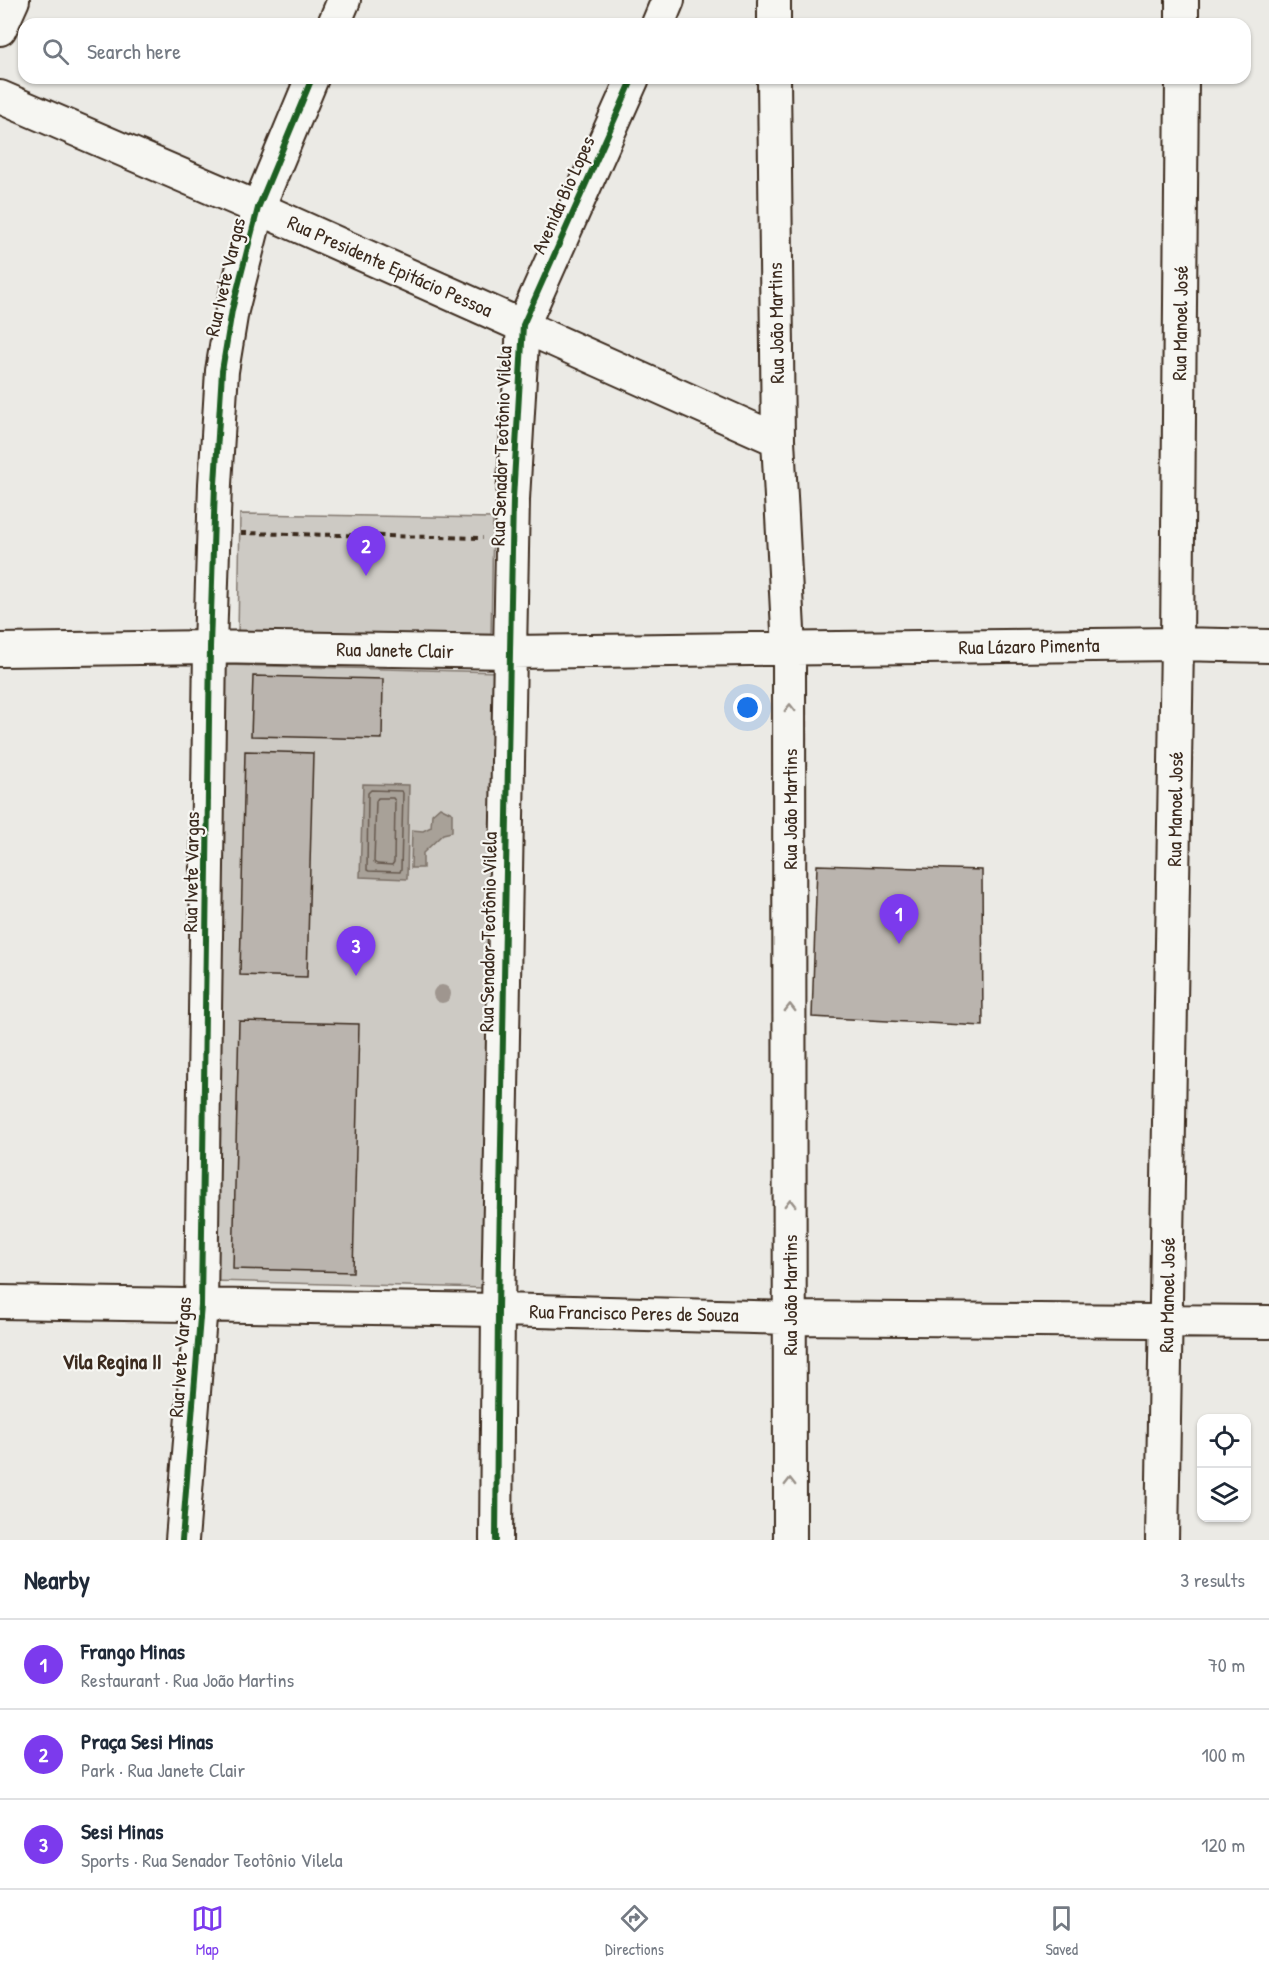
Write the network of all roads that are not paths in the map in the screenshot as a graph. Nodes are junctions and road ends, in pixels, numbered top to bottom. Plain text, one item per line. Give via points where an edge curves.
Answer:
1 (13, 0) edge
2 (344, 0) edge
3 (668, 0) edge
4 (774, 0) edge
5 (1182, 0) edge
6 (336, 18) edge
7 (660, 18) edge
8 (774, 18) edge
9 (1182, 18) edge
10 (0, 29) edge
11 (309, 84) edge
12 (630, 84) edge
13 (774, 84) edge
14 (1182, 84) edge
15 (0, 97) edge
16 (258, 207) junction
17 (523, 325) junction
18 (778, 440) junction
19 (1177, 644) junction
20 (1269, 646) edge
21 (210, 647) junction
22 (789, 649) junction
23 (0, 650) edge
24 (510, 652) junction
25 (0, 1302) edge
26 (201, 1305) junction
27 (498, 1310) junction
28 (790, 1318) junction
29 (1167, 1320) junction
30 (1269, 1322) edge
31 (182, 1540) edge
32 (496, 1540) edge
33 (790, 1540) edge
34 (1162, 1540) edge

1 - 10 street
2 - 6 street
3 - 7 street
4 - 8 street
5 - 9 street
11 - 16 street, Rua Ivete Vargas
12 - 17 street, Avenida Bio Lopes
13 - 18 street, Rua João Martins
14 - 19 street, Rua Manoel José
15 - 16 street, Rua Presidente Epitácio Pessoa
16 - 17 street, Rua Presidente Epitácio Pessoa
16 - 21 street, Rua Ivete Vargas via 232,310 222,371
17 - 18 street, Rua Presidente Epitácio Pessoa
17 - 24 street, Rua Senador Teotônio Vilela via 513,499
18 - 22 street, Rua João Martins
19 - 20 street, Rua Lázaro Pimenta
19 - 22 street, Rua Lázaro Pimenta
19 - 29 street, Rua Manoel José
21 - 23 street, Rua Janete Clair
21 - 24 street, Rua Janete Clair
21 - 26 street, Rua Ivete Vargas
22 - 24 street, Rua Janete Clair
28 -> 22 street, Rua João Martins
24 - 27 street, Rua Senador Teotônio Vilela
25 - 26 street, Rua Francisco Peres de Souza
26 - 27 street, Rua Francisco Peres de Souza
26 - 31 street, Rua Ivete Vargas
27 - 28 street, Rua Francisco Peres de Souza
27 - 32 street, Rua Senador Teotônio Vilela
28 - 29 street, Rua Francisco Peres de Souza
33 -> 28 street, Rua João Martins
29 - 30 street, Rua Francisco Peres de Souza
29 - 34 street, Rua Manoel José

